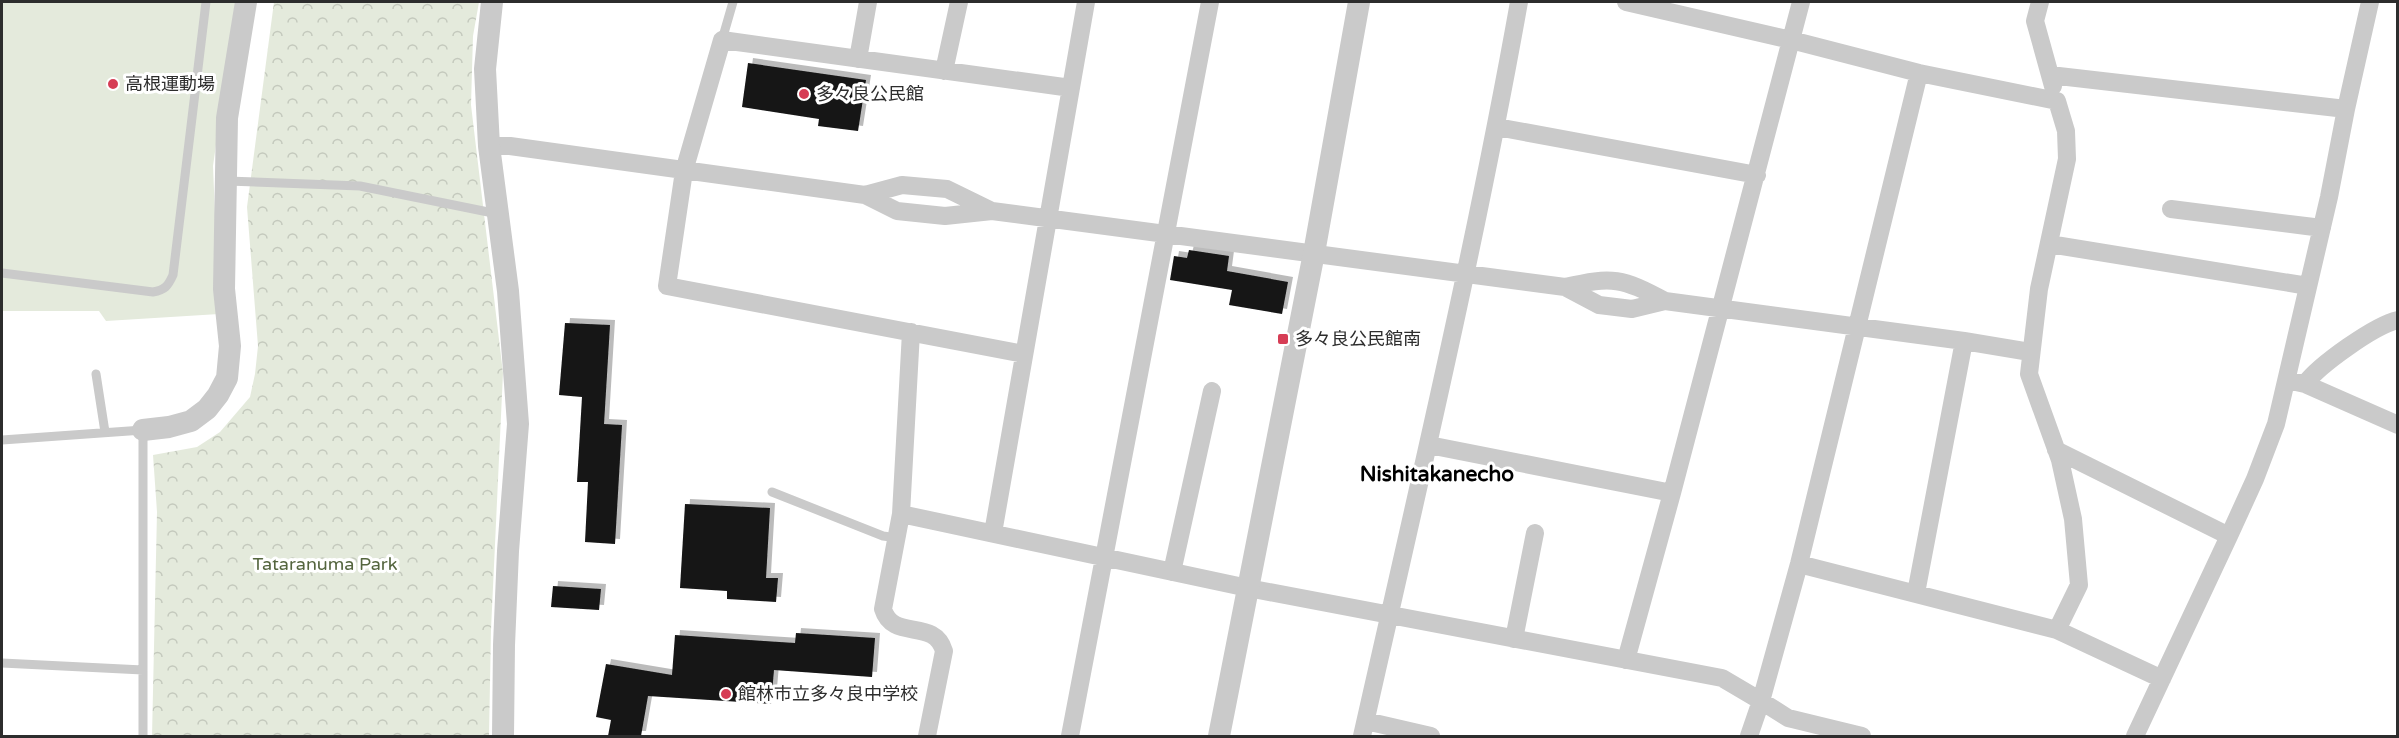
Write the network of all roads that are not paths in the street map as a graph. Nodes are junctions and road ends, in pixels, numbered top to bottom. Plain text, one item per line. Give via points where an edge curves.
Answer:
1 (206, 2) edge
2 (246, 2) edge
3 (492, 2) edge
4 (733, 2) edge
5 (868, 2) edge
6 (959, 2) edge
7 (1086, 2) edge
8 (1210, 2) edge
9 (1359, 2) edge
10 (1519, 2) edge
11 (1626, 2) edge
12 (1801, 2) edge
13 (2040, 2) edge
14 (2370, 2) edge
15 (722, 40) junction
16 (1791, 40) junction
17 (858, 59) junction
18 (944, 71) junction
19 (1918, 73) junction
20 (2050, 75) junction
21 (1071, 88) junction
22 (2057, 101) junction
23 (2346, 110) junction
24 (1497, 127) junction
25 (489, 146) junction
26 (684, 171) junction
27 (1757, 175) junction
28 (225, 181) junction
29 (865, 195) junction
30 (2171, 209) dead end
31 (992, 211) junction
32 (498, 214) junction
33 (1049, 220) junction
34 (2322, 228) junction
35 (1167, 233) junction
36 (2049, 244) junction
37 (1314, 253) junction
38 (2, 273) edge
39 (1466, 274) junction
40 (2308, 286) junction
41 (1565, 287) junction
42 (1665, 301) junction
43 (1720, 309) junction
44 (2397, 320) edge
45 (1857, 327) junction
46 (911, 332) junction
47 (1964, 341) junction
48 (2030, 352) junction
49 (1024, 354) junction
50 (96, 374) dead end
51 (2287, 380) junction
52 (2305, 384) junction
53 (1212, 391) dead end
54 (2397, 425) edge
55 (143, 430) junction
56 (105, 432) junction
57 (2, 440) edge
58 (1429, 445) junction
59 (2056, 450) junction
60 (772, 492) dead end
61 (1672, 493) junction
62 (902, 514) junction
63 (1535, 532) dead end
64 (993, 533) junction
65 (2229, 536) junction
66 (898, 538) junction
67 (1103, 558) junction
68 (1799, 564) junction
69 (1172, 572) junction
70 (1248, 588) junction
71 (1916, 592) junction
72 (1389, 615) junction
73 (2057, 630) junction
74 (1514, 639) junction
75 (1626, 660) junction
76 (2, 663) edge
77 (143, 670) junction
78 (2162, 679) junction
79 (1761, 701) junction
80 (1364, 729) edge
81 (143, 736) edge
82 (503, 736) edge
83 (927, 736) edge
84 (1070, 736) edge
85 (1219, 736) edge
86 (1431, 736) edge
87 (1749, 736) edge
88 (1862, 736) edge
89 (2135, 736) edge

1 - 38 lane via 169,284 162,291 153,292
2 - 28 street via 227,118
3 - 25 street via 484,69
4 - 15 lane
5 - 17 street
6 - 18 street
7 - 21 street
8 - 35 street
9 - 37 street
10 - 24 street
11 - 16 street
12 - 16 street
13 - 20 street via 2035,21
14 - 23 street
15 - 17 street
15 - 26 street
16 - 19 street
16 - 27 street
17 - 18 street
18 - 21 street
19 - 22 street
19 - 45 street
20 - 22 street
20 - 23 street
21 - 33 street
22 - 36 street via 2066,131 2067,159
23 - 34 street
24 - 27 street
24 - 39 street
25 - 26 street
25 - 32 street
26 - 29 street
26 - 46 street via 667,286
27 - 43 street
28 - 32 lane via 360,186
28 - 55 street via 224,289 230,346 226,378 207,409 191,421
29 - 31 street via 906,212 945,216
29 - 31 street via 902,186 947,189
30 - 34 street
31 - 33 street
32 - 82 street via 519,424 507,587
33 - 35 street
33 - 49 street
34 - 40 street
35 - 37 street
35 - 67 street
36 - 40 street
36 - 48 street
37 - 39 street
37 - 70 street
39 - 41 street
39 - 58 street
40 - 51 street
41 - 42 street via 1599,304 1632,309
41 - 42 street via 1601,279 1633,284
42 - 43 street
43 - 45 street
43 - 61 street
44 - 52 street via 2371,332 2315,371
45 - 47 street
45 - 68 street
46 - 49 street
46 - 62 street
47 - 48 street
47 - 71 street
48 - 59 street via 2029,374
49 - 64 street
50 - 56 lane
51 - 52 street
51 - 65 street via 2276,424
52 - 54 street
53 - 69 street
55 - 56 lane
55 - 77 lane
56 - 57 lane
58 - 61 street
58 - 72 street
59 - 65 street
59 - 73 street via 2073,519 2079,585
60 - 66 lane via 883,536
61 - 75 street
62 - 64 street
62 - 66 street
63 - 74 street
64 - 67 street
65 - 78 street
66 - 83 street via 883,609 886,620 934,635 944,651
67 - 69 street
67 - 84 street
68 - 71 street
68 - 79 street
69 - 70 street
70 - 72 street
70 - 85 street
71 - 73 street
72 - 74 street
72 - 80 street
73 - 78 street
74 - 75 street
75 - 79 street via 1722,678
76 - 77 lane
77 - 81 lane
78 - 89 street
79 - 87 street
79 - 88 street via 1788,718
80 - 86 street

